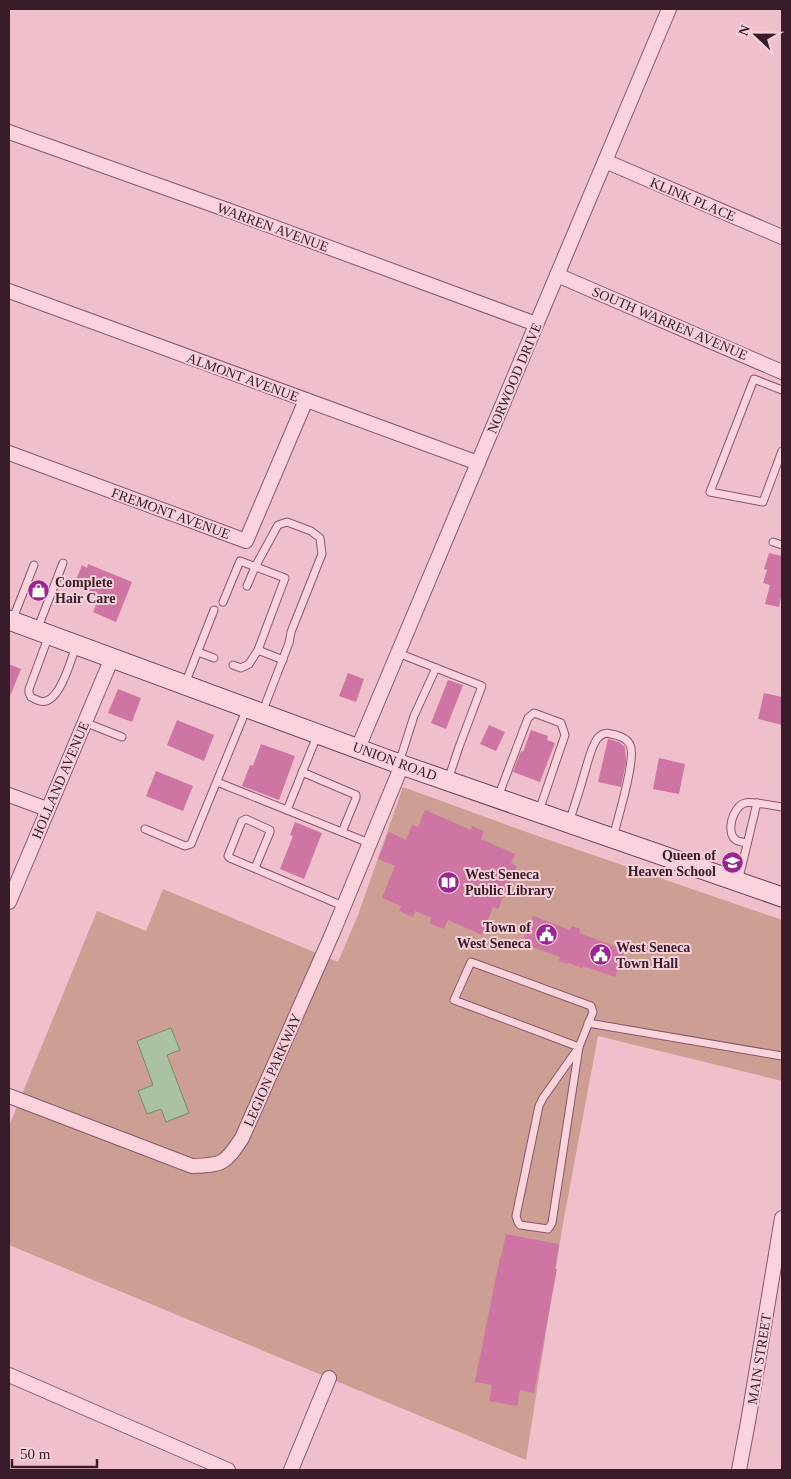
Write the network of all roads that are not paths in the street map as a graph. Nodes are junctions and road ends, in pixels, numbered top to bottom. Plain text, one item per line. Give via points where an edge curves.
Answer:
1 (669, 9) edge
2 (9, 132) edge
3 (604, 161) junction
4 (782, 237) edge
5 (557, 274) junction
6 (9, 291) edge
7 (536, 324) junction
8 (782, 372) edge
9 (782, 390) edge
10 (306, 400) junction
11 (782, 451) edge
12 (9, 452) edge
13 (478, 463) junction
14 (772, 542) dead end
15 (782, 545) edge
16 (63, 563) dead end
17 (34, 565) dead end
18 (255, 567) junction
19 (247, 586) dead end
20 (223, 602) dead end
21 (214, 610) dead end
22 (11, 621) edge
23 (43, 633) junction
24 (77, 645) junction
25 (258, 650) junction
26 (198, 652) junction
27 (398, 652) junction
28 (112, 658) junction
29 (214, 658) dead end
30 (283, 660) junction
31 (233, 665) dead end
32 (436, 668) junction
33 (185, 684) junction
34 (255, 710) junction
35 (84, 722) junction
36 (318, 733) junction
37 (122, 737) dead end
38 (358, 748) junction
39 (401, 764) junction
40 (302, 772) junction
41 (448, 780) junction
42 (216, 782) junction
43 (9, 795) edge
44 (498, 797) junction
45 (757, 802) junction
46 (782, 807) edge
47 (47, 809) junction
48 (288, 810) junction
49 (539, 812) junction
50 (569, 822) junction
51 (145, 829) dead end
52 (342, 832) junction
53 (613, 838) junction
54 (370, 843) junction
55 (747, 843) junction
56 (255, 868) junction
57 (738, 882) junction
58 (782, 897) edge
59 (9, 902) edge
60 (343, 906) junction
61 (588, 1024) junction
62 (579, 1047) junction
63 (782, 1056) edge
64 (9, 1096) edge
65 (782, 1218) edge
66 (9, 1375) edge
67 (329, 1378) dead end
68 (228, 1470) edge
69 (291, 1470) edge
70 (739, 1470) edge

1 - 3 street, NORWOOD DRIVE
2 - 7 street, WARREN AVENUE
3 - 4 street, KLINK PLACE
3 - 5 street, NORWOOD DRIVE
5 - 7 street, NORWOOD DRIVE
5 - 8 street, SOUTH WARREN AVENUE
6 - 10 street, ALMONT AVENUE
7 - 13 street, NORWOOD DRIVE
9 - 11 lane via 754,379 710,492 763,502
10 - 12 street, FREMONT AVENUE via 246,541
10 - 13 street, ALMONT AVENUE
13 - 27 street, NORWOOD DRIVE
14 - 15 lane
16 - 23 lane
17 - 22 lane
18 - 19 lane
18 - 20 lane via 240,561
18 - 25 lane via 285,578
18 - 30 lane via 278,525 287,522 320,538 322,554
21 - 26 lane
22 - 23 main road, UNION ROAD
23 - 24 main road, UNION ROAD
23 - 24 lane via 29,689 31,697 42,702 58,692
24 - 28 main road, UNION ROAD
25 - 30 lane
25 - 31 lane via 249,664 241,668
26 - 29 lane
26 - 33 lane
27 - 32 lane
27 - 38 street, NORWOOD DRIVE
28 - 33 main road, UNION ROAD
28 - 35 street, HOLLAND AVENUE
30 - 34 lane
32 - 39 lane via 414,716
32 - 41 lane via 482,686
33 - 34 main road, UNION ROAD
34 - 36 main road, UNION ROAD
34 - 42 lane
35 - 37 lane
35 - 47 street, HOLLAND AVENUE
36 - 38 main road, UNION ROAD
36 - 40 lane
38 - 39 main road, UNION ROAD
39 - 41 main road, UNION ROAD
39 - 54 street, LEGION PARKWAY
40 - 48 lane
40 - 52 lane via 356,795
41 - 44 main road, UNION ROAD
42 - 48 lane
42 - 51 lane via 191,844 185,846
43 - 47 street
44 - 49 main road, UNION ROAD
44 - 49 lane via 528,718 534,713 561,723 565,735
45 - 46 lane
45 - 55 lane
45 - 55 lane via 744,803 732,818 734,838
47 - 59 street, HOLLAND AVENUE
48 - 52 lane
49 - 50 main road, UNION ROAD
50 - 53 main road, UNION ROAD
50 - 53 lane via 597,738 606,733 613,734 626,740 632,753
52 - 54 lane
53 - 57 main road, UNION ROAD
54 - 60 street, LEGION PARKWAY
55 - 57 lane
56 - 56 lane via 228,856 246,818 270,830
56 - 60 lane
57 - 58 main road, UNION ROAD
60 - 64 street, LEGION PARKWAY via 242,1138 223,1162 192,1166
61 - 62 lane
61 - 62 lane via 593,1012 591,1006 471,962 454,1000
61 - 63 lane
62 - 62 lane via 552,1223 548,1229 520,1225 516,1216 539,1106
65 - 70 street, MAIN STREET
66 - 68 street
67 - 69 street

